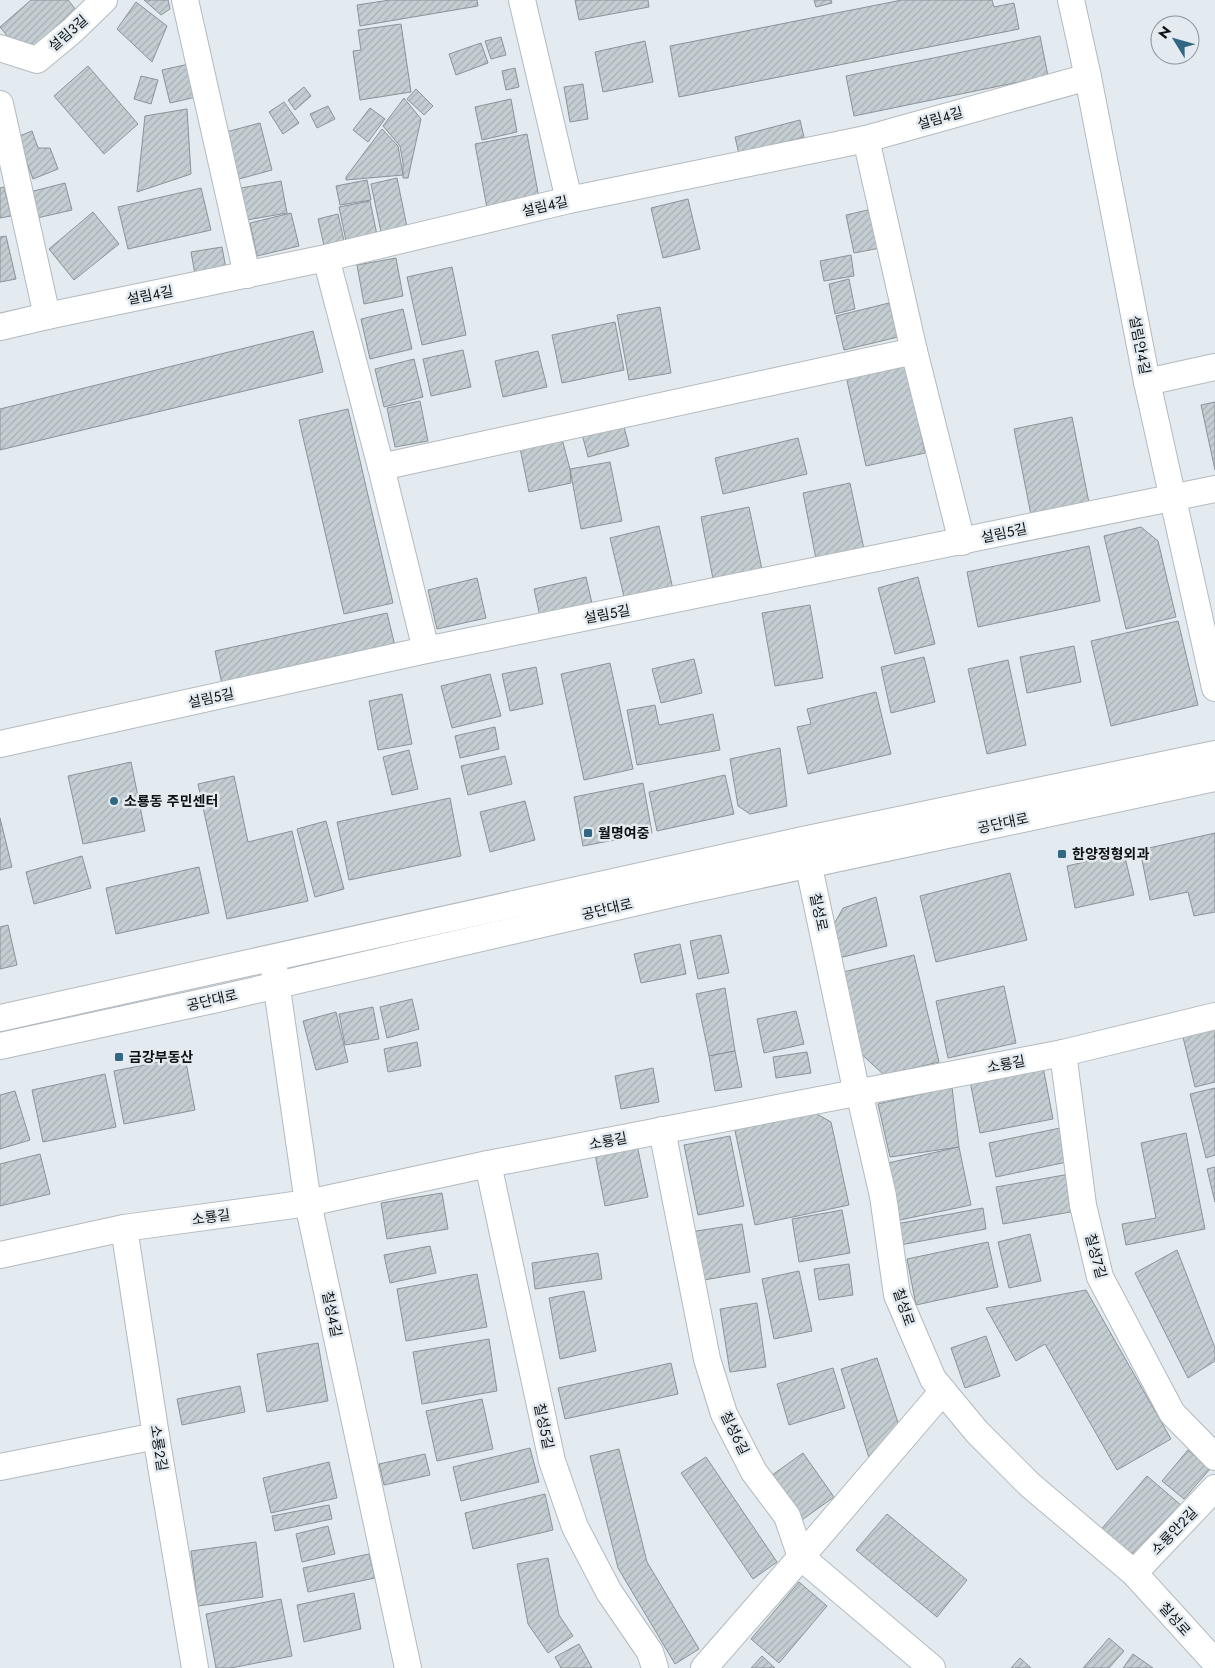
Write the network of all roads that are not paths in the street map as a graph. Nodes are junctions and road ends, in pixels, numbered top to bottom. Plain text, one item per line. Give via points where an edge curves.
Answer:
1 (104, 0) edge
2 (186, 0) edge
3 (522, 0) edge
4 (1071, 0) edge
5 (0, 48) edge
6 (1088, 77) junction
7 (0, 104) edge
8 (866, 139) junction
9 (569, 200) junction
10 (326, 258) junction
11 (247, 275) junction
12 (46, 316) junction
13 (0, 327) edge
14 (914, 351) junction
15 (1215, 367) edge
16 (1147, 382) junction
17 (381, 467) junction
18 (1215, 489) edge
19 (1172, 499) junction
20 (962, 542) junction
21 (426, 650) junction
22 (1215, 688) edge
23 (0, 744) edge
24 (1215, 754) edge
25 (1215, 778) edge
26 (806, 852) junction
27 (272, 958) junction
28 (277, 985) junction
29 (1215, 1016) edge
30 (0, 1018) edge
31 (0, 1046) edge
32 (1063, 1053) junction
33 (857, 1094) junction
34 (662, 1130) junction
35 (488, 1164) junction
36 (308, 1204) junction
37 (124, 1228) junction
38 (0, 1255) edge
39 (942, 1391) junction
40 (156, 1436) junction
41 (1215, 1457) edge
42 (0, 1467) edge
43 (1215, 1488) edge
44 (801, 1557) junction
45 (1134, 1573) junction
46 (1215, 1662) edge
47 (195, 1668) edge
48 (408, 1668) edge
49 (655, 1668) edge
50 (704, 1668) edge
51 (932, 1668) edge

1 - 5 street, 설림3길 via 37,60
2 - 11 street
3 - 9 street
4 - 6 street, 설림안4길
6 - 8 street, 설림4길
6 - 16 street, 설림안4길
7 - 12 street
8 - 9 street, 설림4길
8 - 14 street
9 - 10 street, 설림4길
10 - 11 street, 설림4길
10 - 17 street
11 - 12 street, 설림4길
12 - 13 street, 설림4길
14 - 17 street
14 - 20 street
15 - 16 street
16 - 19 street, 설림안4길
17 - 21 street
18 - 19 street, 설림5길
19 - 20 street, 설림5길
19 - 22 street, 설림안4길
20 - 21 street, 설림5길
21 - 23 street, 설림5길
24 - 26 street, 공단대로
25 - 26 street, 공단대로
26 - 27 street, 공단대로
26 - 28 street, 공단대로 via 685,891
26 - 33 street, 칠성로
27 - 28 street, 칠성4길
27 - 30 street, 공단대로
28 - 31 street, 공단대로
28 - 36 street, 칠성4길
29 - 32 street, 소룡길
32 - 33 street, 소룡길
32 - 41 street, 칠성7길 via 1083,1205 1100,1277 1172,1413
33 - 34 street, 소룡길
33 - 39 street, 칠성로 via 883,1196 897,1295 933,1379
34 - 35 street, 소룡길
34 - 44 street, 칠성6길 via 707,1359 724,1414 754,1472 787,1516
35 - 36 street, 소룡길
35 - 49 street, 칠성5길 via 552,1461 575,1527 609,1592 650,1652
36 - 37 street, 소룡길
36 - 48 street, 칠성4길
37 - 38 street, 소룡길
37 - 40 street, 소룡2길
39 - 44 street
39 - 45 street, 칠성로 via 1030,1485
40 - 42 street
40 - 47 street, 소룡2길
43 - 45 street, 소룡안2길
44 - 50 street
44 - 51 street
45 - 46 street, 칠성로

